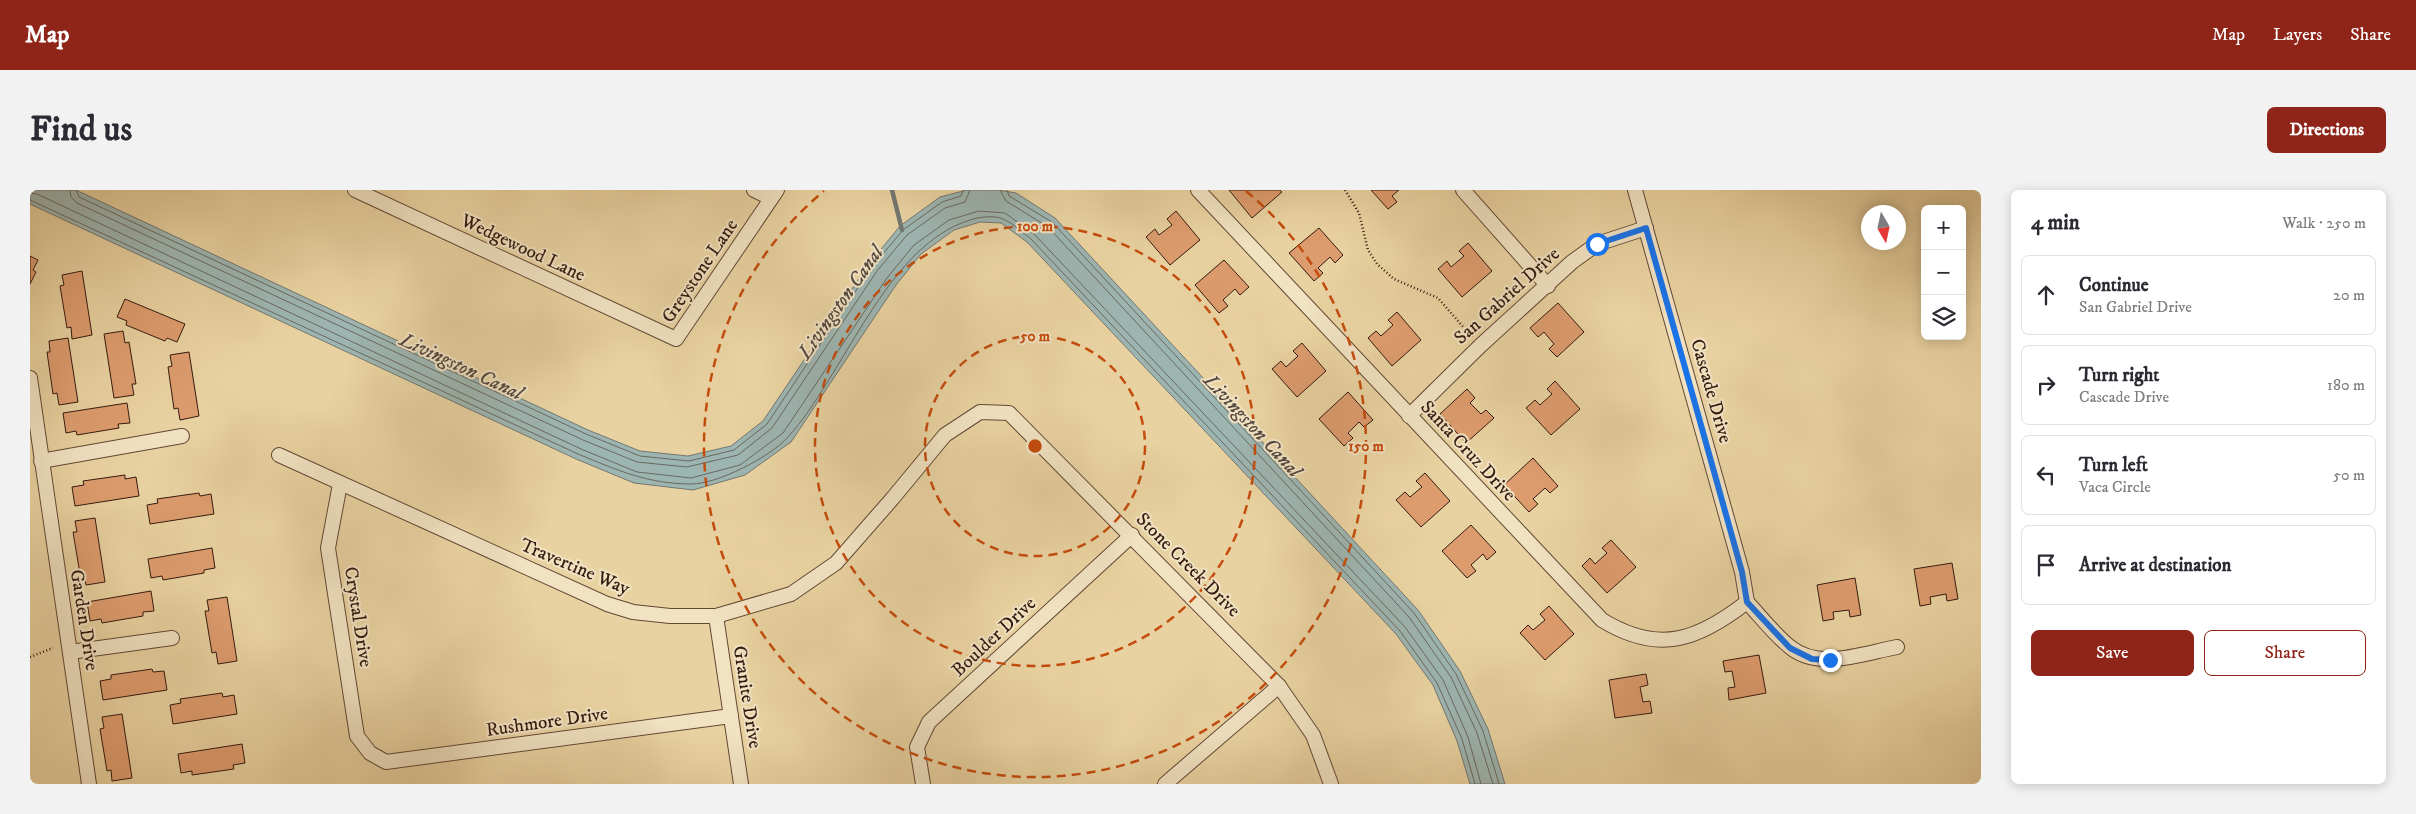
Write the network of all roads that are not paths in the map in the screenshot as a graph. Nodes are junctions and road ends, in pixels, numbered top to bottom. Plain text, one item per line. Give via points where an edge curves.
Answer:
1 (355, 190) edge
2 (754, 190) edge
3 (1198, 190) edge
4 (1463, 190) edge
5 (1636, 190) edge
6 (774, 194) edge
7 (1646, 228) junction
8 (1548, 286) junction
9 (676, 339) joint
10 (30, 378) edge
11 (980, 412) joint
12 (1409, 416) junction
13 (182, 436) dead end
14 (280, 455) dead end
15 (41, 461) junction
16 (340, 484) junction
17 (1132, 535) junction
18 (1747, 602) junction
19 (716, 616) junction
20 (172, 638) dead end
21 (1897, 647) dead end
22 (70, 652) junction
23 (1280, 686) junction
24 (731, 716) junction
25 (370, 754) joint
26 (89, 784) edge
27 (742, 784) edge
28 (923, 784) edge
29 (1165, 784) edge
30 (1331, 784) edge

1 - 9 street, Wedgewood Lane
2 - 6 street
3 - 12 street, Santa Cruz Drive
4 - 8 street
5 - 7 street, Cascade Drive
6 - 9 street, Greystone Lane
7 - 8 street, San Gabriel Drive via 1597,244 1572,262
7 - 18 street, Cascade Drive via 1742,572
8 - 12 street, San Gabriel Drive via 1480,346
10 - 15 street, Garden Drive
11 - 17 street, Stone Creek Drive via 1009,413
11 - 19 street, Travertine Way via 945,435 836,563 791,594
12 - 18 street, Santa Cruz Drive via 1602,620 1618,631 1640,638 1668,641 1694,636 1720,623
13 - 15 street
14 - 16 street, Travertine Way
15 - 22 street, Garden Drive
16 - 19 street, Travertine Way via 606,604 633,612
16 - 25 street, Crystal Drive via 328,548 357,736
17 - 23 street, Stone Creek Drive
17 - 28 street, Boulder Drive via 928,722 917,747
18 - 21 street via 1790,648 1812,659 1830,660
19 - 24 street, Granite Drive
20 - 22 street
22 - 26 street, Garden Drive
23 - 29 street
23 - 30 street, Stone Creek Drive via 1313,735
24 - 25 street, Rushmore Drive via 386,762
24 - 27 street, Granite Drive

